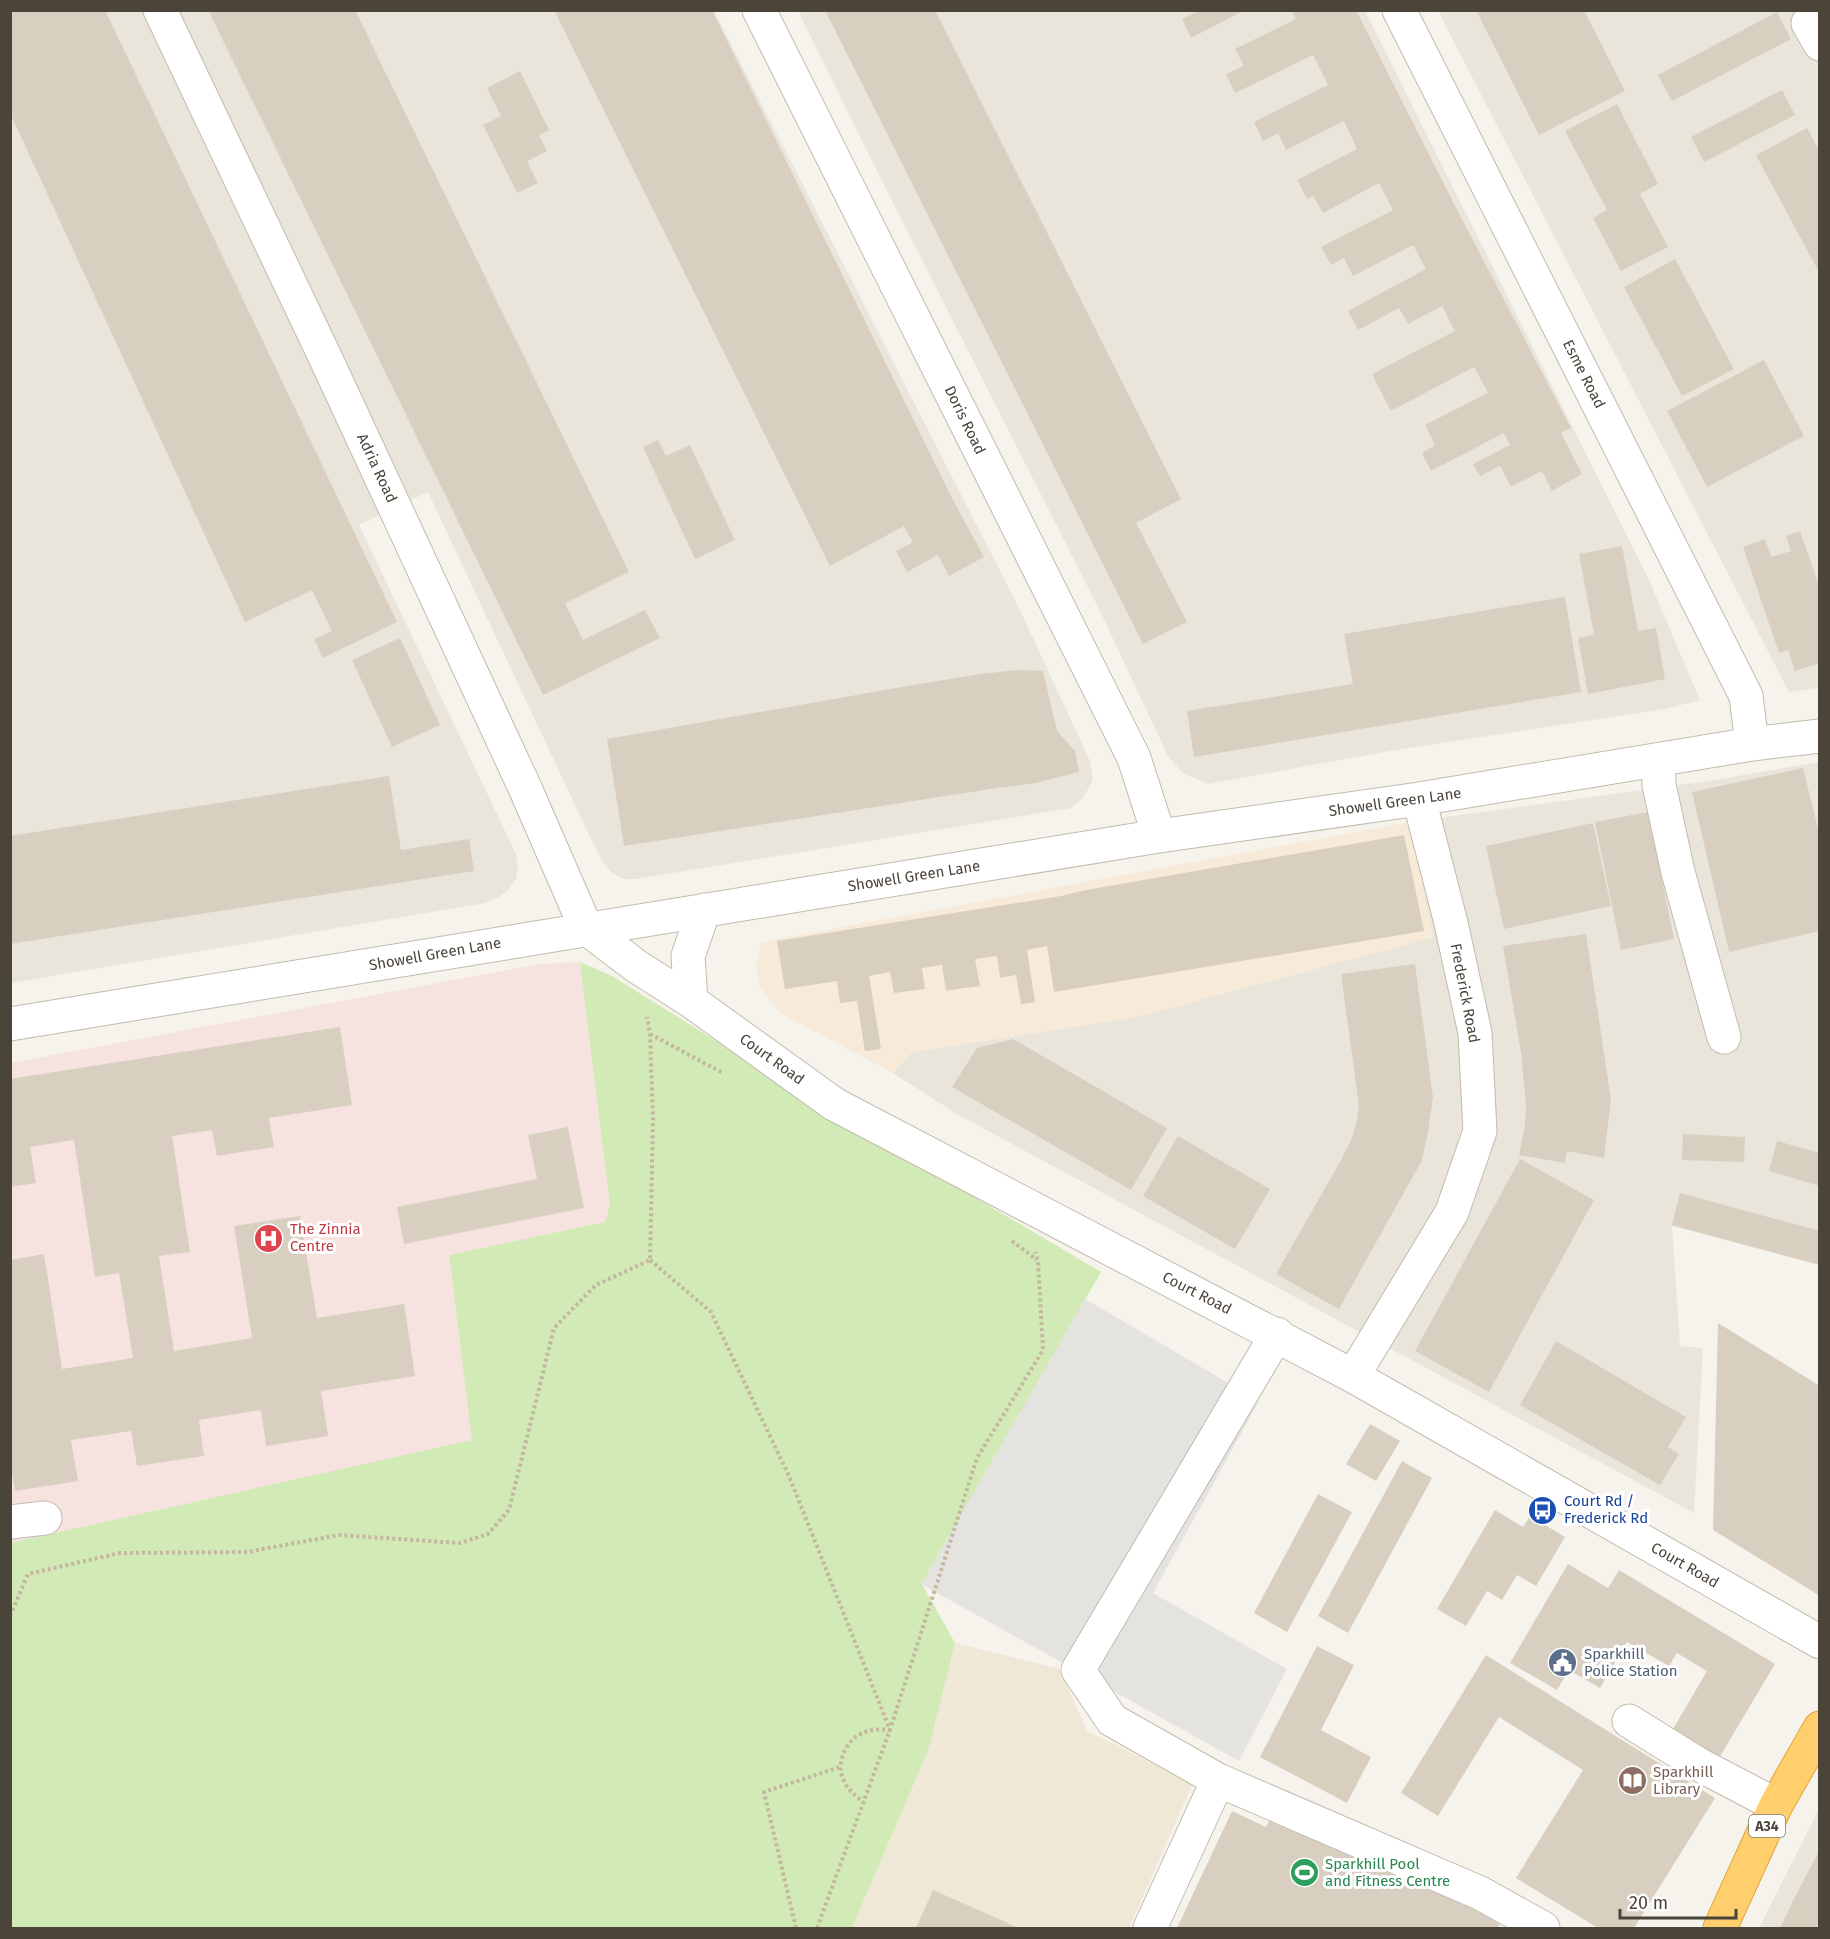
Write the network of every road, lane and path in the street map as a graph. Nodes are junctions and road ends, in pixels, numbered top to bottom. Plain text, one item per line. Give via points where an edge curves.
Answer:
1 (160, 10) edge
2 (759, 10) edge
3 (1399, 10) edge
4 (1819, 738) edge
5 (1752, 744) junction
6 (1658, 760) junction
7 (1419, 799) junction
8 (1159, 836) junction
9 (704, 910) junction
10 (586, 928) junction
11 (636, 966) junction
12 (691, 1001) junction
13 (10, 1024) edge
14 (1724, 1037) dead end
15 (1017, 1199) junction
16 (650, 1260) junction
17 (1277, 1334) junction
18 (1353, 1376) junction
19 (45, 1518) dead end
20 (10, 1522) edge
21 (10, 1616) edge
22 (1820, 1642) edge
23 (1629, 1720) dead end
24 (1820, 1728) edge
25 (890, 1730) junction
26 (840, 1767) junction
27 (1218, 1780) junction
28 (862, 1802) junction
29 (1776, 1805) junction
30 (796, 1929) edge
31 (817, 1929) edge
32 (1150, 1929) edge
33 (1543, 1929) edge
34 (1720, 1929) edge

1 - 10 street, Adria Road via 525,788
2 - 8 street, Doris Road via 1134,758
3 - 5 street, Esme Road via 1746,696
4 - 5 street, Showell Green Lane
5 - 6 street, Showell Green Lane
6 - 7 street, Showell Green Lane
6 - 14 street via 1659,785 1678,872
7 - 8 street, Showell Green Lane
7 - 18 street, Frederick Road via 1475,1033 1480,1131 1452,1212
8 - 9 street, Showell Green Lane
9 - 10 street, Showell Green Lane
9 - 12 street via 688,956
10 - 11 street, Court Road
10 - 13 street, Showell Green Lane
11 - 12 street, Court Road
11 - 16 path via 650,1033
12 - 15 street, Court Road via 834,1104
15 - 17 street, Court Road
15 - 25 path via 1038,1260 1043,1350 977,1458
16 - 21 path via 596,1285 554,1328 509,1510 488,1533 460,1543 339,1535 247,1552 120,1553 28,1574
16 - 25 path via 711,1312 789,1476
17 - 18 street, Court Road
17 - 27 street via 1078,1670 1112,1720
18 - 22 street, Court Road
19 - 20 street
23 - 29 street via 1698,1764
24 - 29 highway, A34
25 - 26 path via 876,1728 852,1739
25 - 28 path
26 - 28 path via 849,1790
26 - 30 path via 764,1792
27 - 32 street
27 - 33 street via 1480,1893
28 - 31 path
29 - 34 highway, A34

